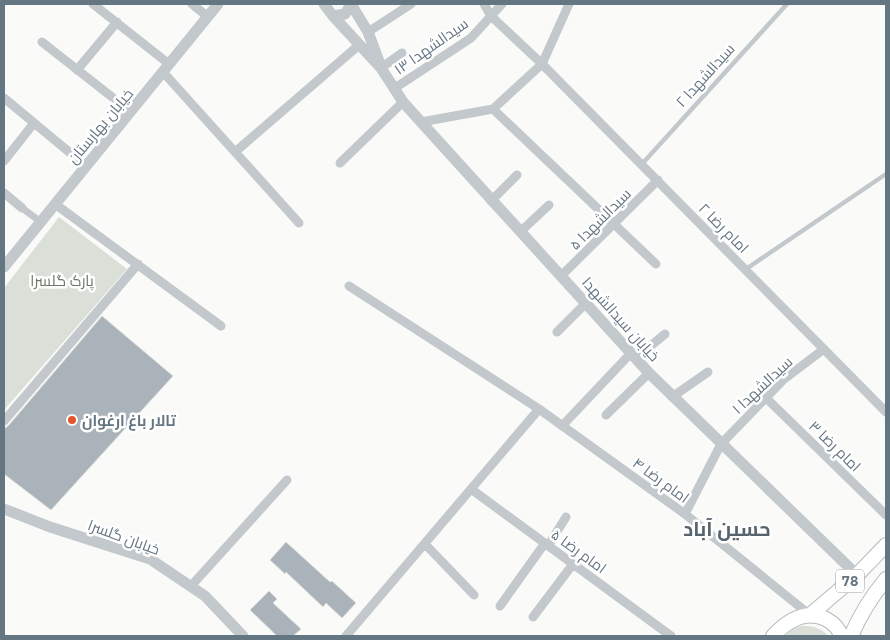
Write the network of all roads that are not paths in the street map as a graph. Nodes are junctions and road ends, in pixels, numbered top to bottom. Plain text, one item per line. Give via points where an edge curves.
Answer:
1 (192, 4) edge
2 (218, 4) edge
3 (324, 4) edge
4 (351, 4) edge
5 (411, 4) edge
6 (484, 4) edge
7 (502, 4) edge
8 (569, 4) edge
9 (787, 4) edge
10 (97, 5) edge
11 (333, 16) junction
12 (491, 16) junction
13 (208, 17) junction
14 (117, 22) junction
15 (368, 32) junction
16 (42, 42) dead end
17 (360, 45) junction
18 (402, 53) dead end
19 (542, 64) junction
20 (166, 68) junction
21 (381, 68) junction
22 (77, 70) junction
23 (395, 88) junction
24 (112, 97) joint
25 (4, 98) edge
26 (403, 102) junction
27 (492, 109) junction
28 (130, 113) junction
29 (421, 122) junction
30 (34, 123) junction
31 (235, 152) junction
32 (4, 161) edge
33 (340, 163) dead end
34 (642, 164) junction
35 (86, 166) junction
36 (886, 174) edge
37 (517, 175) dead end
38 (658, 180) junction
39 (4, 193) edge
40 (491, 200) junction
41 (55, 204) junction
42 (549, 205) dead end
43 (22, 208) joint
44 (41, 222) junction
45 (299, 223) dead end
46 (613, 224) junction
47 (520, 232) junction
48 (138, 264) junction
49 (656, 264) dead end
50 (4, 267) edge
51 (746, 269) junction
52 (561, 276) junction
53 (349, 286) dead end
54 (586, 303) junction
55 (221, 326) dead end
56 (557, 332) dead end
57 (665, 334) dead end
58 (824, 349) junction
59 (633, 356) junction
60 (708, 372) dead end
61 (649, 373) junction
62 (672, 397) junction
63 (765, 397) junction
64 (884, 406) edge
65 (539, 409) junction
66 (606, 415) dead end
67 (4, 421) edge
68 (562, 426) junction
69 (721, 444) junction
70 (287, 480) dead end
71 (471, 489) junction
72 (4, 510) edge
73 (686, 514) junction
74 (886, 515) edge
75 (566, 517) dead end
76 (425, 544) junction
77 (547, 544) junction
78 (886, 545) edge
79 (573, 564) junction
80 (857, 575) junction
81 (886, 579) edge
82 (192, 586) junction
83 (474, 595) dead end
84 (500, 606) dead end
85 (810, 614) junction
86 (533, 617) dead end
87 (243, 636) edge
88 (346, 636) edge
89 (670, 636) edge
90 (773, 636) edge
91 (841, 636) edge
92 (851, 636) edge

1 - 13 street
2 - 13 street, خیابان بهارستان
3 - 11 street
4 - 11 street via 345,14
4 - 15 street
5 - 15 street
6 - 12 street, امام رضا ۲
7 - 12 street, سیدالشهدا ۱۳
8 - 19 street
9 - 34 lane, سیدالشهدا ۲
10 - 14 street
11 - 17 street
12 - 19 street, امام رضا ۲
12 - 23 street, سیدالشهدا ۱۳ via 472,38
13 - 20 street, خیابان بهارستان
14 - 20 street
14 - 22 street
15 - 21 street
16 - 22 street
17 - 21 street
17 - 31 street
18 - 21 street
19 - 27 street
19 - 34 street, امام رضا ۲
20 - 28 street, خیابان بهارستان
20 - 31 street
21 - 23 street, خیابان سیدالشهدا
22 - 24 street
23 - 26 street, خیابان سیدالشهدا
24 - 28 street
25 - 30 street
26 - 29 street, خیابان سیدالشهدا
26 - 33 street
27 - 29 street
27 - 46 street
28 - 35 street, خیابان بهارستان
29 - 40 street, خیابان سیدالشهدا
30 - 32 street
30 - 35 street
31 - 45 street
34 - 38 street, امام رضا ۲
35 - 41 street, خیابان بهارستان
36 - 51 lane
37 - 40 street
38 - 46 street, سیدالشهدا ۵
38 - 51 street, امام رضا ۲
39 - 43 street
40 - 47 street, خیابان سیدالشهدا
41 - 44 street, خیابان بهارستان
41 - 48 street
42 - 47 street
43 - 44 street
44 - 50 street, خیابان بهارستان
46 - 49 street
46 - 52 street, سیدالشهدا ۵
47 - 52 street, خیابان سیدالشهدا
48 - 55 street
48 - 67 street
51 - 58 street, امام رضا ۲
52 - 54 street, خیابان سیدالشهدا
53 - 65 street, امام رضا ۴
54 - 56 street
54 - 59 street, خیابان سیدالشهدا
57 - 59 street
58 - 63 street, سیدالشهدا ۱
58 - 64 street, امام رضا ۲
59 - 61 street, خیابان سیدالشهدا
59 - 68 street
60 - 62 street
61 - 62 street, خیابان سیدالشهدا
61 - 66 street
62 - 69 street, خیابان سیدالشهدا
63 - 69 street, سیدالشهدا ۱
63 - 74 street, امام رضا ۳
65 - 68 street, امام رضا ۴
65 - 71 street
68 - 73 street, امام رضا ۴
69 - 73 street
69 - 80 street, خیابان سیدالشهدا
70 - 82 street
71 - 76 street
71 - 77 street, امام رضا ۵
72 - 82 street, خیابان گلسرا via 150,559
73 - 85 street, امام رضا ۴
75 - 77 street
76 - 83 street
76 - 88 street
77 - 79 street, امام رضا ۵
77 - 84 street
78 - 80 main road, 78
79 - 86 street
79 - 89 street, امام رضا ۵
80 - 85 main road, 78
81 - 92 main road, 78 via 859,616
82 - 87 street, خیابان گلسرا via 206,596
85 - 90 main road, 78 via 785,624
85 - 91 main road via 832,622

